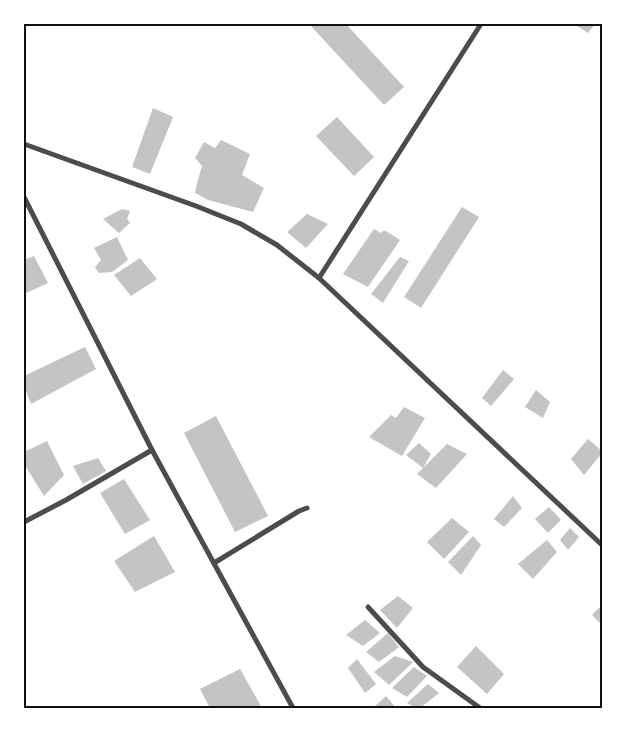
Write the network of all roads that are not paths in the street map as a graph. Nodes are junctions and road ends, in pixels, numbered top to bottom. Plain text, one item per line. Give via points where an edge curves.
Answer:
1 (481, 24) edge
2 (24, 144) edge
3 (24, 197) edge
4 (319, 278) junction
5 (152, 450) junction
6 (307, 508) dead end
7 (24, 522) edge
8 (602, 544) edge
9 (214, 563) junction
10 (368, 607) dead end
11 (293, 708) edge
12 (480, 708) edge

1 - 4 street
2 - 4 street via 241,224 277,245
3 - 5 street
4 - 8 street
5 - 7 street
5 - 9 street
6 - 9 street
9 - 11 street
10 - 12 street via 423,667

